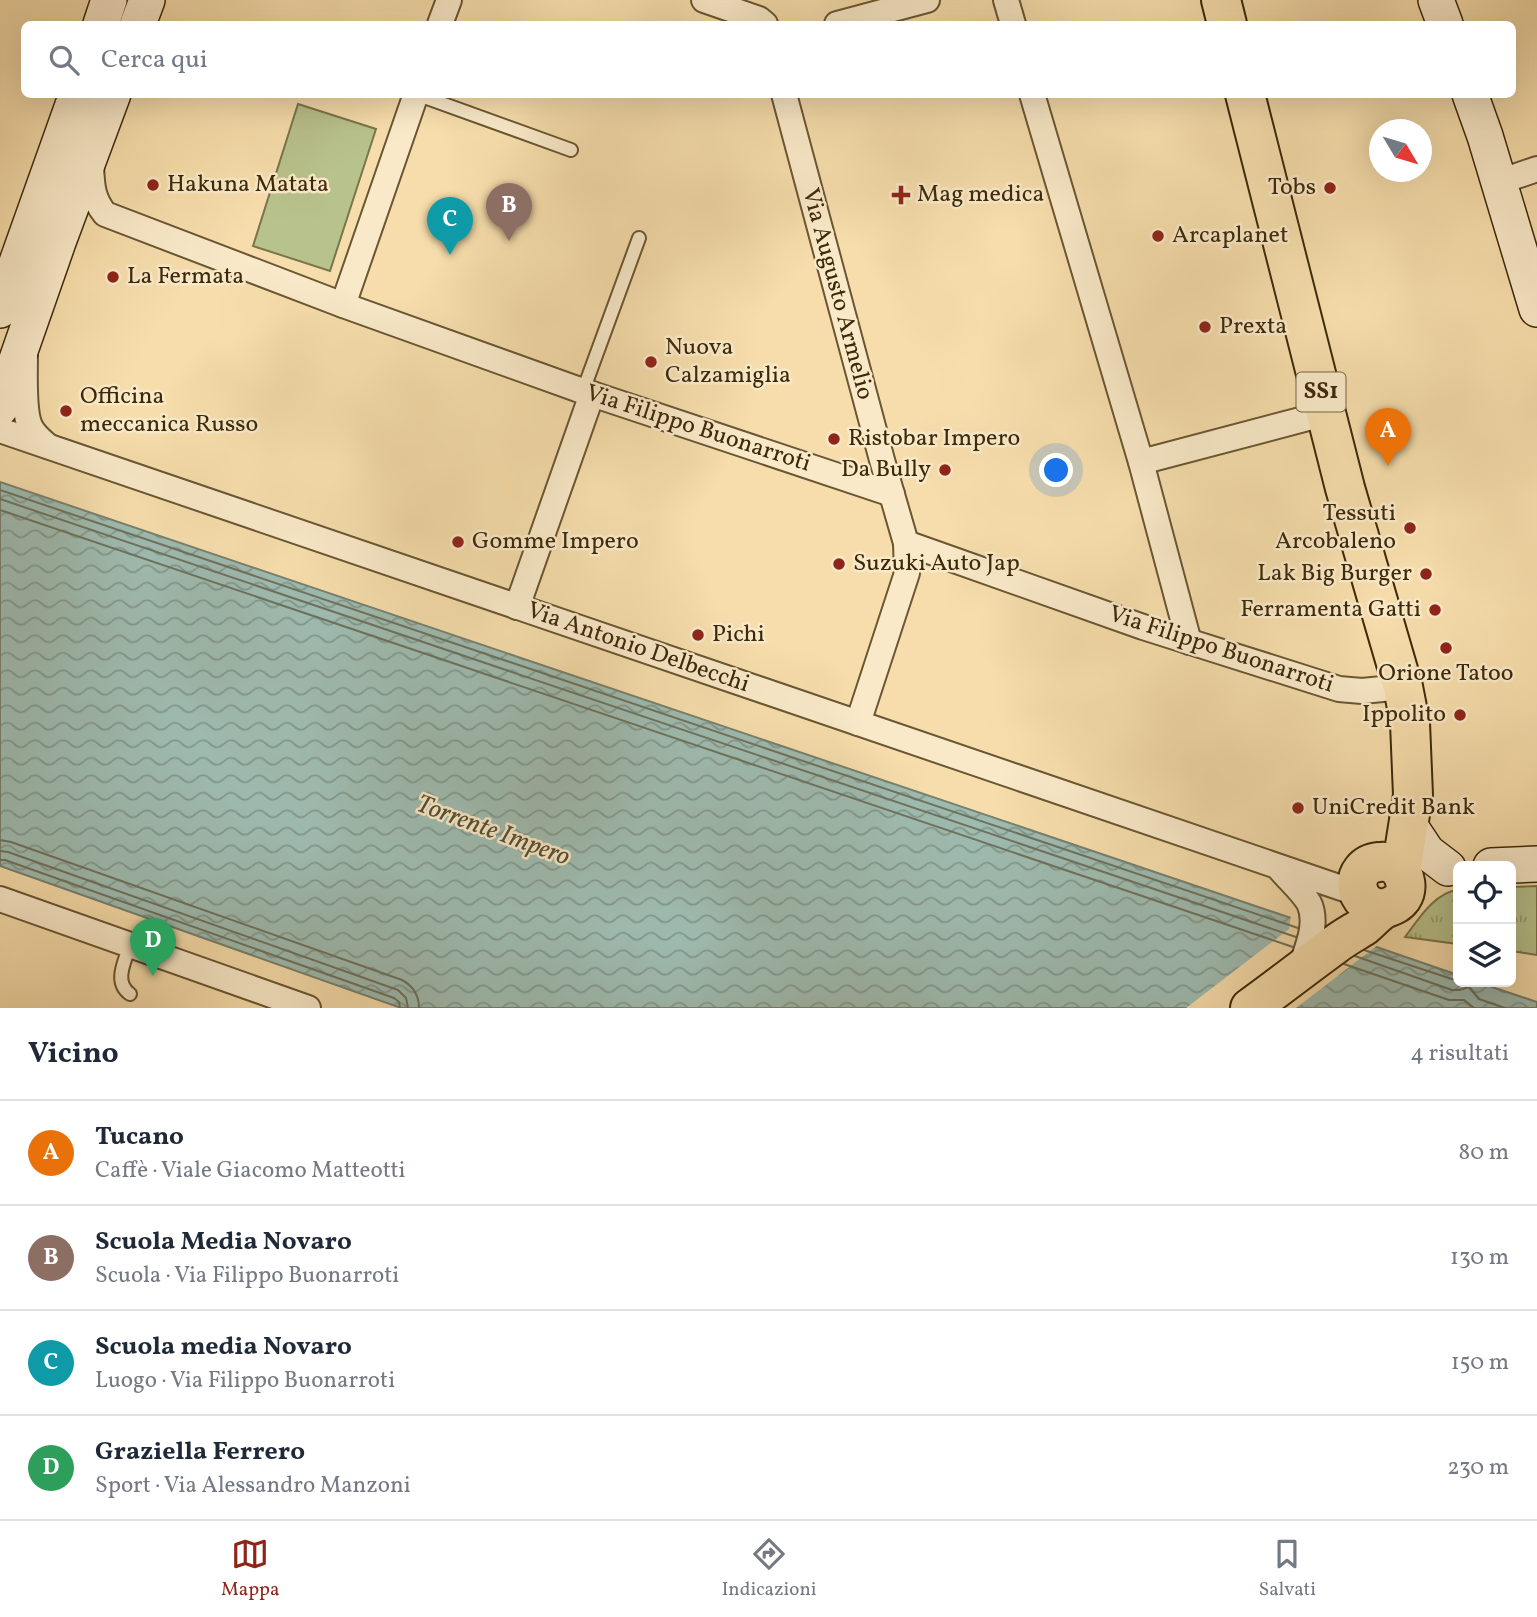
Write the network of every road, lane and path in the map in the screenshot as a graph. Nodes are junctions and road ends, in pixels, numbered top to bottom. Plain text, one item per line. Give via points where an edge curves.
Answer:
1 (109, 0) edge
2 (147, 0) edge
3 (449, 0) edge
4 (704, 0) edge
5 (759, 0) edge
6 (927, 0) edge
7 (1006, 0) edge
8 (1221, 0) edge
9 (1436, 0) edge
10 (102, 21) edge
11 (139, 21) edge
12 (441, 21) edge
13 (761, 21) edge
14 (764, 21) edge
15 (847, 21) edge
16 (1012, 21) edge
17 (1226, 21) edge
18 (1444, 21) edge
19 (75, 98) edge
20 (112, 98) edge
21 (415, 98) edge
22 (427, 98) edge
23 (785, 98) edge
24 (1033, 98) edge
25 (1246, 98) edge
26 (1471, 98) edge
27 (571, 150) dead end
28 (90, 156) junction
29 (1537, 169) edge
30 (48, 177) junction
31 (1499, 182) junction
32 (639, 238) dead end
33 (58, 242) junction
34 (343, 304) junction
35 (1537, 309) edge
36 (0, 310) edge
37 (25, 338) junction
38 (587, 393) junction
39 (0, 408) edge
40 (1327, 413) junction
41 (0, 430) edge
42 (49, 447) junction
43 (1141, 462) junction
44 (892, 494) junction
45 (906, 543) junction
46 (517, 607) junction
47 (1189, 642) junction
48 (1403, 687) junction
49 (858, 723) junction
50 (1412, 751) junction
51 (1409, 825) junction
52 (1537, 864) edge
53 (1516, 865) edge
54 (1453, 868) edge
55 (1309, 890) junction
56 (1373, 898) junction
57 (0, 899) edge
58 (130, 945) junction
59 (1300, 970) junction
60 (130, 994) dead end
61 (308, 1008) edge
62 (1250, 1008) edge

1 - 10 main road
2 - 11 main road
3 - 12 street
4 - 13 street
5 - 14 street
6 - 15 street
7 - 16 street
8 - 17 main road
9 - 18 main road
19 - 30 main road
20 - 28 main road
21 - 34 street
22 - 27 lane
23 - 44 street, Via Augusto Armelio
24 - 43 street
25 - 40 main road, SS1
26 - 31 main road
28 - 33 main road
28 - 34 street, Via Filippo Buonarroti via 93,191 105,214
29 - 31 street
30 - 33 main road via 59,181 66,198
30 - 36 main road
31 - 35 main road
32 - 38 lane
33 - 37 main road
34 - 38 street, Via Filippo Buonarroti
37 - 39 main road
37 - 42 street via 28,424
38 - 44 street, Via Filippo Buonarroti
38 - 46 street
40 - 43 street
40 - 48 main road, SS1
41 - 42 street, Via Antonio Delbecchi
42 - 46 street, Via Antonio Delbecchi
43 - 47 street
44 - 45 street
45 - 47 street, Via Filippo Buonarroti
45 - 49 street via 906,573
46 - 49 street, Via Antonio Delbecchi
47 - 48 street, Via Filippo Buonarroti via 1339,689
48 - 50 main road, SS1
49 - 55 street, Via Antonio Delbecchi via 1276,865
50 - 51 main road, SS1
50 - 56 main road, SS1
51 - 54 main road via 1427,852
51 - 56 main road, SS1
52 - 53 main road
54 - 56 main road
55 - 56 street
55 - 59 street via 1313,923
56 - 59 main road, SS1
57 - 58 street
58 - 60 lane via 120,975
58 - 61 street
59 - 62 main road, SS1

